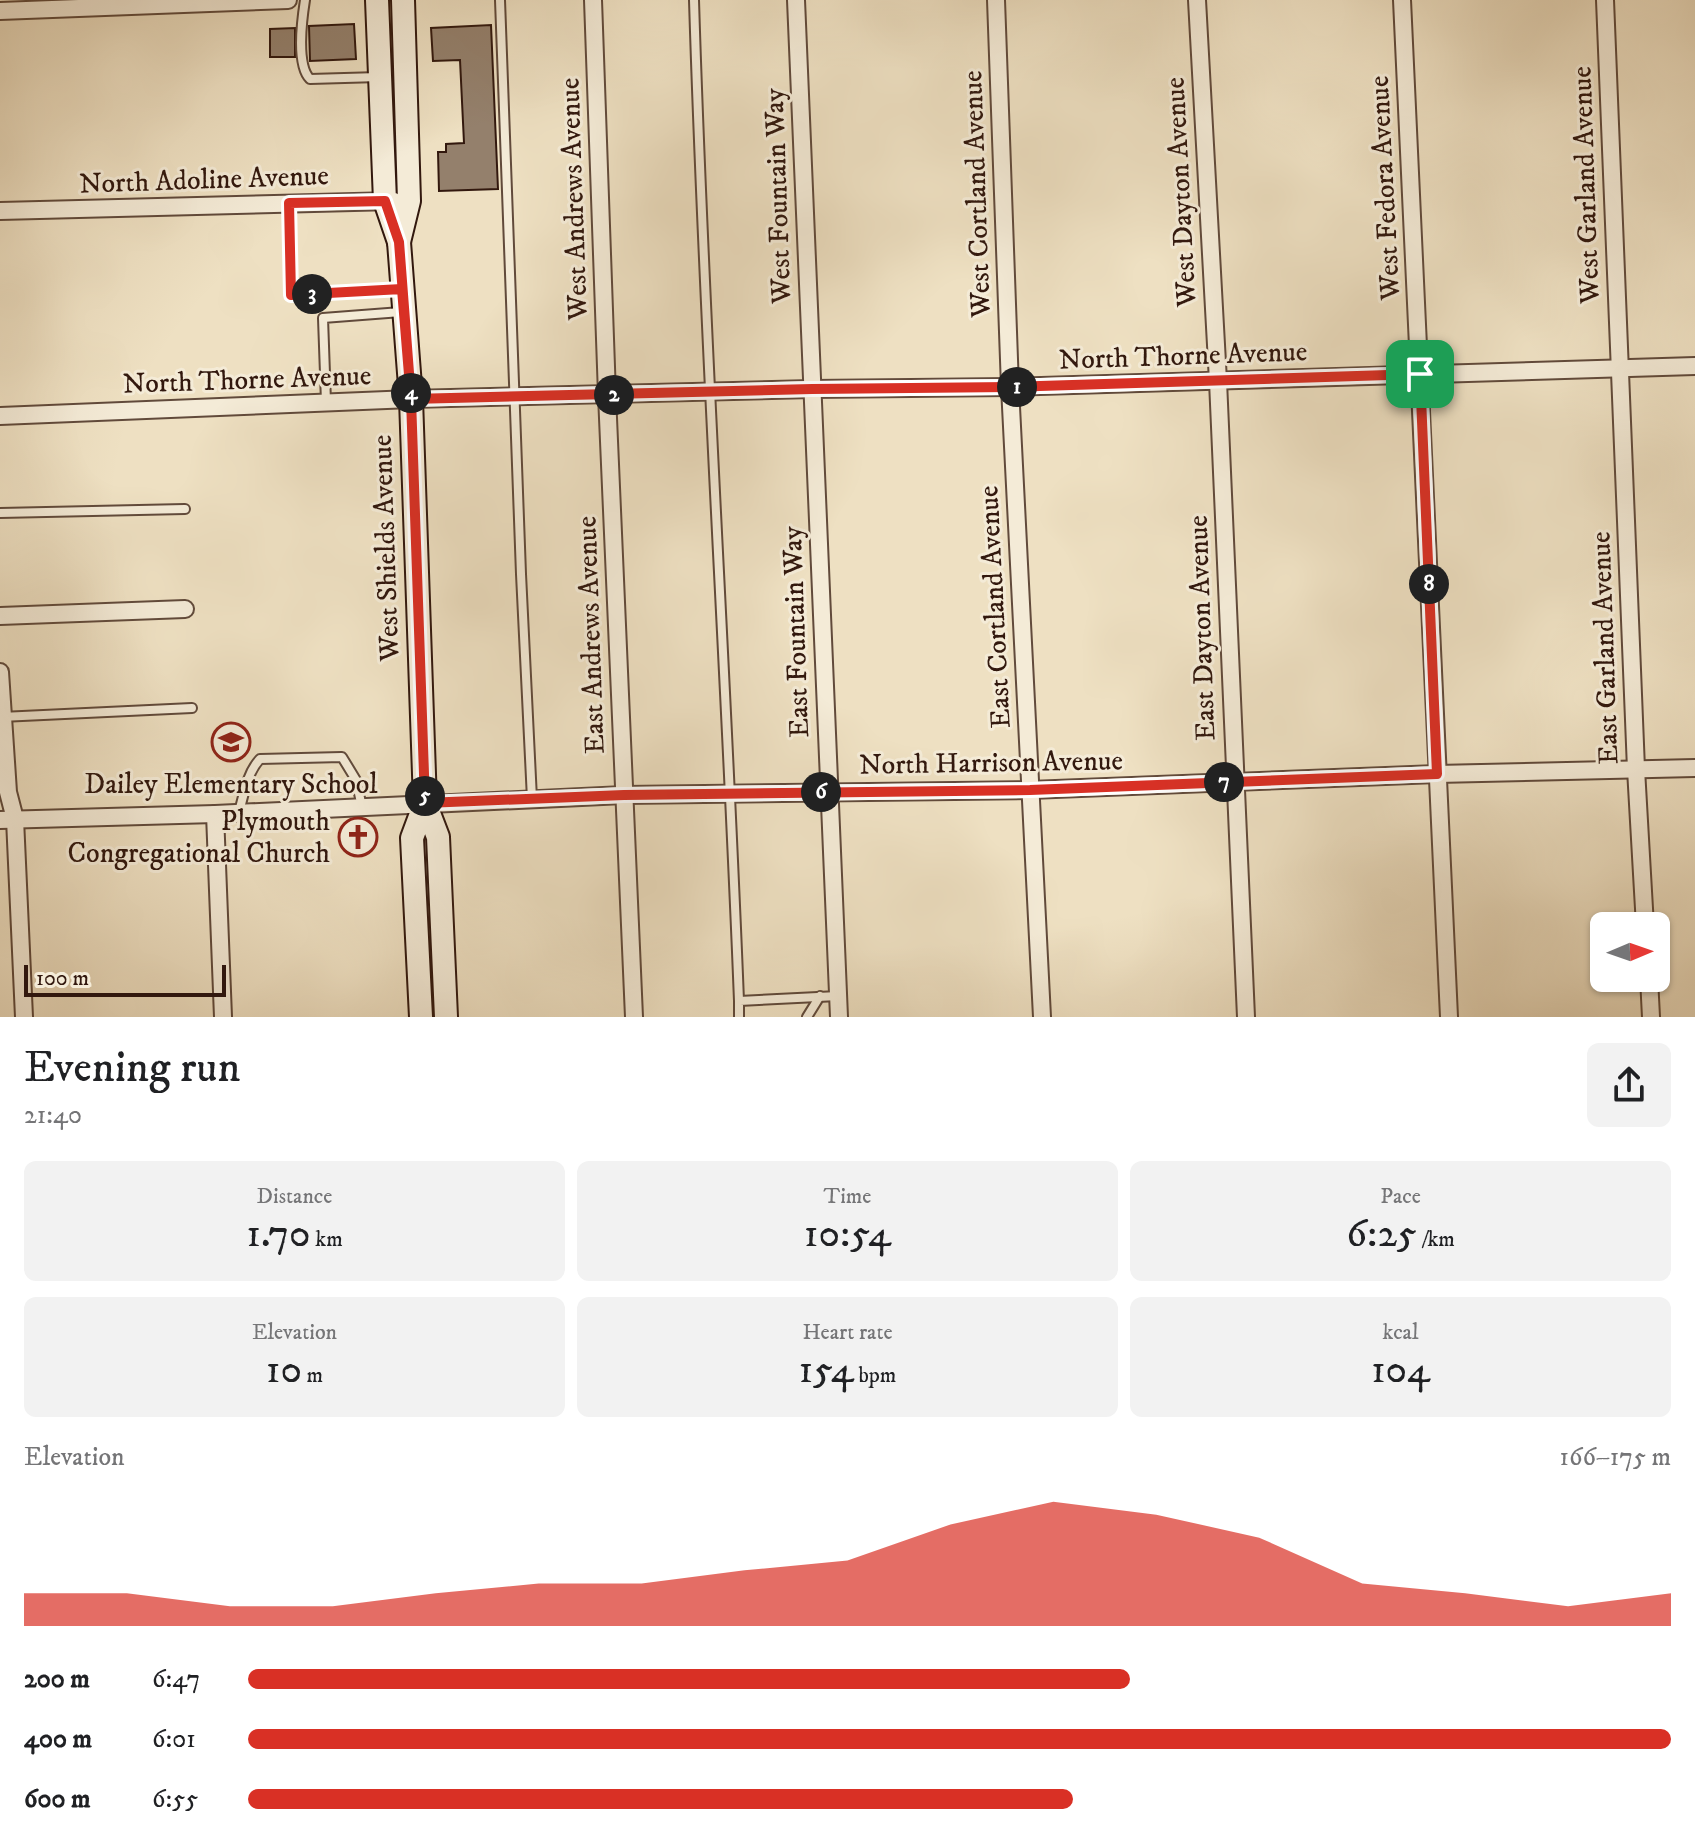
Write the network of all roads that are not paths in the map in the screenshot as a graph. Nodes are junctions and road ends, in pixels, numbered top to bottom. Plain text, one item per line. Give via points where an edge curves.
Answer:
1 (288, 0) edge
2 (305, 0) edge
3 (377, 0) edge
4 (403, 0) edge
5 (500, 0) edge
6 (593, 0) edge
7 (694, 0) edge
8 (796, 0) edge
9 (996, 0) edge
10 (1197, 0) edge
11 (1402, 0) edge
12 (1605, 0) edge
13 (0, 11) edge
14 (380, 77) junction
15 (385, 201) junction
16 (409, 201) junction
17 (289, 203) junction
18 (0, 211) edge
19 (399, 242) junction
20 (402, 289) junction
21 (404, 312) junction
22 (1695, 366) edge
23 (1619, 368) junction
24 (1420, 374) junction
25 (1218, 381) junction
26 (1010, 387) junction
27 (812, 389) junction
28 (710, 392) junction
29 (607, 395) junction
30 (515, 397) junction
31 (411, 399) junction
32 (326, 403) junction
33 (0, 416) edge
34 (185, 509) dead end
35 (0, 513) edge
36 (185, 609) dead end
37 (0, 616) edge
38 (0, 672) edge
39 (192, 708) dead end
40 (2, 717) edge
41 (1695, 768) edge
42 (1636, 769) junction
43 (1437, 774) junction
44 (1235, 782) junction
45 (1030, 790) junction
46 (828, 792) junction
47 (731, 794) junction
48 (624, 795) junction
49 (532, 799) junction
50 (425, 803) junction
51 (362, 807) junction
52 (239, 812) junction
53 (215, 814) junction
54 (7, 820) edge
55 (1644, 912) edge
56 (1650, 992) edge
57 (820, 996) junction
58 (838, 996) junction
59 (739, 1001) junction
60 (24, 1017) edge
61 (223, 1017) edge
62 (421, 1017) edge
63 (446, 1017) edge
64 (634, 1017) edge
65 (739, 1017) edge
66 (807, 1017) edge
67 (839, 1017) edge
68 (1042, 1017) edge
69 (1246, 1017) edge
70 (1449, 1017) edge
71 (1651, 1017) edge

1 - 13 street
2 - 14 lane via 301,22 306,76
3 - 14 main road, West Shields Avenue
4 - 16 main road, West Shields Avenue
5 - 30 lane
6 - 29 street, West Andrews Avenue
7 - 28 lane
8 - 27 street, West Fountain Way
9 - 26 street, West Cortland Avenue
10 - 25 street, West Dayton Avenue
11 - 24 street, West Fedora Avenue
12 - 23 street, West Garland Avenue
14 - 15 main road, West Shields Avenue
15 - 16 street, North Adoline Avenue
15 - 17 street, North Adoline Avenue
15 - 19 main road, West Shields Avenue
16 - 19 main road, West Shields Avenue
17 - 18 street, North Adoline Avenue
17 - 20 lane via 291,295
19 - 20 main road, West Shields Avenue
20 - 21 main road, West Shields Avenue
21 - 31 main road, West Shields Avenue
21 - 32 lane via 323,318
22 - 23 street, North Thorne Avenue
23 - 24 street, North Thorne Avenue
23 - 42 street, East Garland Avenue
24 - 25 street, North Thorne Avenue
24 - 43 street, West Fedora Avenue
25 - 26 street, North Thorne Avenue
25 - 44 street, East Dayton Avenue
26 - 27 street, North Thorne Avenue
26 - 45 street, East Cortland Avenue
27 - 28 street, North Thorne Avenue
27 - 46 street, East Fountain Way
28 - 29 street, North Thorne Avenue
28 - 47 lane
29 - 30 street, North Thorne Avenue
29 - 48 street, East Andrews Avenue
30 - 31 street, North Thorne Avenue
30 - 49 lane
31 - 32 street, North Thorne Avenue
31 - 50 main road, West Shields Avenue
32 - 33 street, North Thorne Avenue
34 - 35 lane
36 - 37 street
38 - 40 street
39 - 40 lane
40 - 54 street
41 - 42 street, North Harrison Avenue
42 - 43 street, North Harrison Avenue
42 - 55 street, East Garland Avenue
43 - 44 street, North Harrison Avenue
43 - 70 street, West Fedora Avenue
44 - 45 street, North Harrison Avenue
44 - 69 street, East Dayton Avenue
45 - 46 street, North Harrison Avenue
45 - 68 street, East Cortland Avenue
46 - 47 street, North Harrison Avenue
46 - 58 street, East Fountain Way
47 - 48 street, North Harrison Avenue
47 - 59 lane
48 - 49 street, North Harrison Avenue
48 - 64 street, East Andrews Avenue
49 - 50 street, North Harrison Avenue
50 - 51 street, North Harrison Avenue
50 - 62 main road, West Shields Avenue via 412,838
50 - 63 main road, West Shields Avenue via 438,837
51 - 52 street, North Harrison Avenue
51 - 52 lane via 356,780 342,757 260,759
52 - 53 street, North Harrison Avenue
53 - 54 street, North Harrison Avenue
53 - 61 street
54 - 60 street
56 - 71 street
57 - 58 lane
57 - 59 lane
57 - 66 lane
58 - 67 street, East Fountain Way
59 - 65 lane

